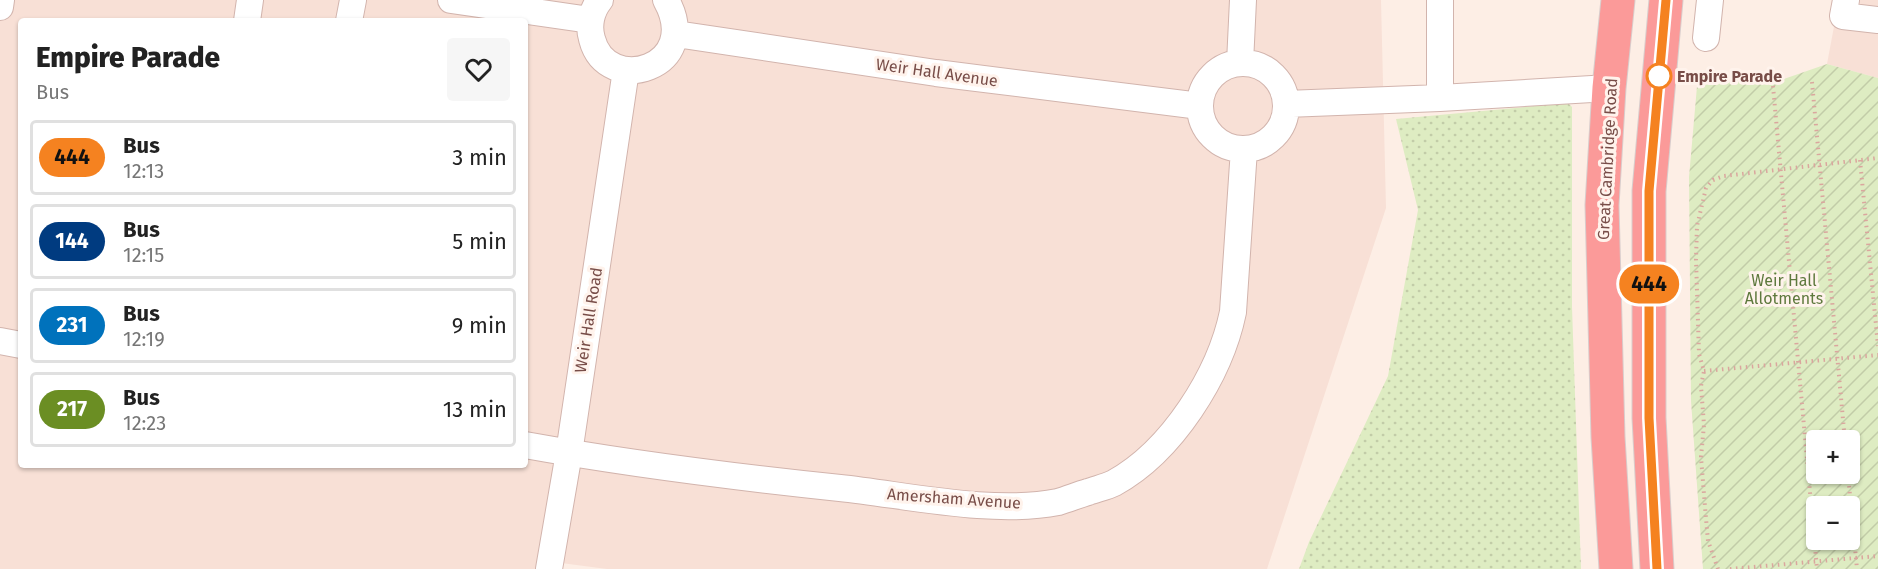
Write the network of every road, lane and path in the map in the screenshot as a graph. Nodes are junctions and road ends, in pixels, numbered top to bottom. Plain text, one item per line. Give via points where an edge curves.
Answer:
1 (1, 0) edge
2 (250, 0) edge
3 (353, 0) edge
4 (451, 0) edge
5 (666, 0) edge
6 (1243, 0) edge
7 (1440, 0) edge
8 (1618, 0) edge
9 (1666, 0) edge
10 (1710, 0) edge
11 (1846, 0) edge
12 (0, 7) edge
13 (595, 10) edge
14 (247, 18) edge
15 (350, 18) edge
16 (1878, 20) edge
17 (676, 34) junction
18 (1706, 38) dead end
19 (1240, 63) junction
20 (626, 70) junction
21 (1812, 82) dead end
22 (1773, 86) dead end
23 (1609, 88) junction
24 (1440, 98) junction
25 (1286, 104) junction
26 (1200, 106) junction
27 (1244, 149) junction
28 (1878, 158) edge
29 (1860, 160) junction
30 (1820, 165) junction
31 (1780, 169) junction
32 (0, 341) edge
33 (18, 344) edge
34 (1878, 346) edge
35 (1878, 355) edge
36 (1838, 359) junction
37 (1798, 363) junction
38 (1704, 371) junction
39 (1844, 430) edge
40 (528, 446) edge
41 (569, 453) junction
42 (1849, 484) edge
43 (1878, 556) edge
44 (1856, 558) junction
45 (1816, 561) junction
46 (549, 569) edge
47 (1616, 569) edge
48 (1657, 569) edge
49 (1718, 569) edge
50 (1730, 569) edge
51 (1816, 569) edge
52 (1857, 569) edge

1 - 12 street
2 - 14 street
3 - 15 street
4 - 13 street
5 - 17 street via 674,14
6 - 19 street
7 - 24 street
8 - 23 highway, Great Cambridge Road
9 - 48 highway via 1649,191 1649,418
10 - 18 street
11 - 16 street via 1844,16
13 - 20 street via 591,39 599,55
17 - 20 street via 661,60 644,69
17 - 26 street, Weir Hall Avenue via 936,73
19 - 25 street via 1258,65 1270,72 1281,85
19 - 26 street via 1223,68 1209,80
20 - 41 street, Weir Hall Road
21 - 30 path
22 - 31 path
23 - 24 street
23 - 47 highway, Great Cambridge Road via 1602,205
24 - 25 street
25 - 27 street via 1284,122 1278,132 1266,142
26 - 27 street via 1211,135 1221,143
27 - 41 street, Amersham Avenue via 1228,336 1185,416 1143,462 1113,484 1058,501 986,504
28 - 29 path
29 - 30 path
29 - 34 path
30 - 31 path
30 - 36 path
31 - 37 path
31 - 38 path via 1724,176 1706,188 1697,226 1696,259 1699,354
32 - 33 street
35 - 36 path
36 - 37 path
36 - 39 path
37 - 38 path
37 - 45 path
38 - 49 path via 1701,457 1708,541
40 - 41 street, Amersham Avenue
41 - 46 street, Weir Hall Road
42 - 44 path
43 - 44 path
44 - 45 path
44 - 52 path
45 - 50 path
45 - 51 path

